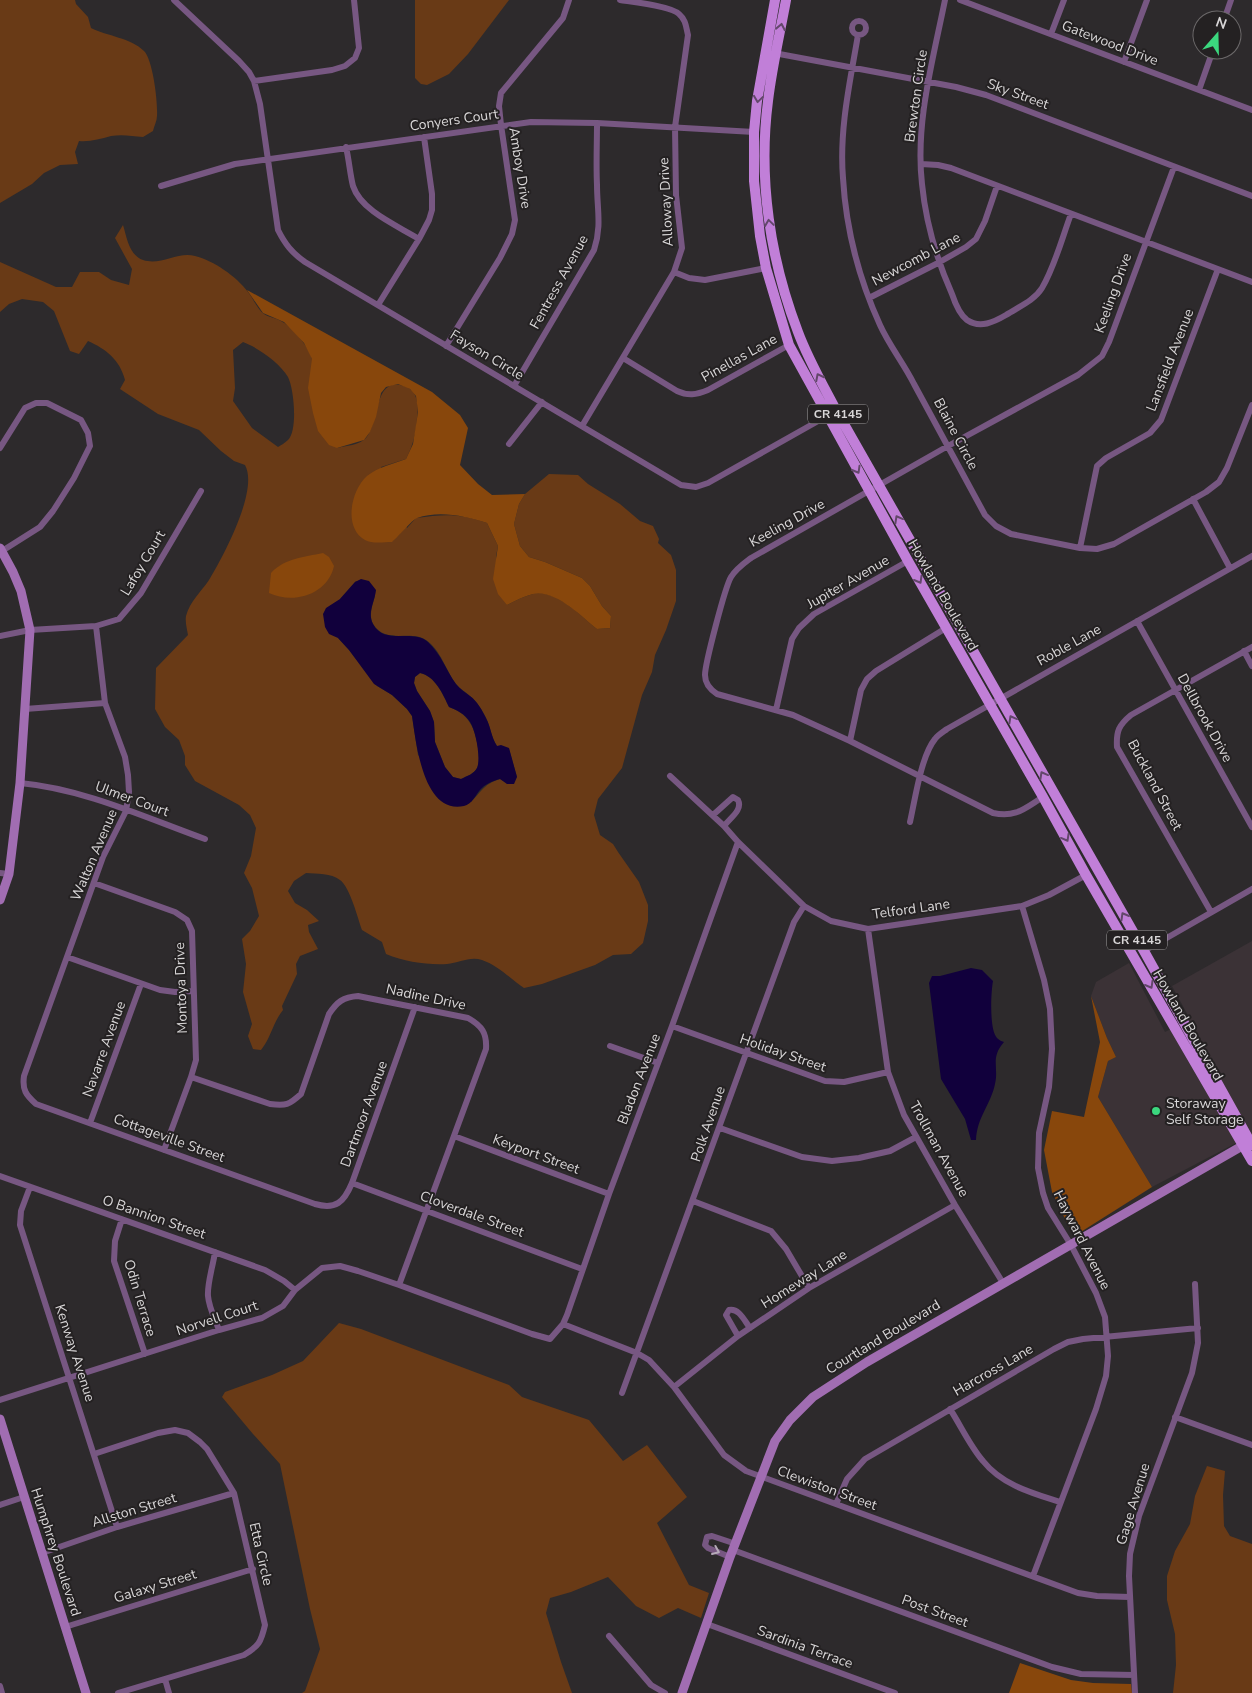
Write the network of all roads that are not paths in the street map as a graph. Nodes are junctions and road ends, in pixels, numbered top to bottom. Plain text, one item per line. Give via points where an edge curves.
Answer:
1 (174, 0) edge
2 (354, 0) edge
3 (569, 0) edge
4 (620, 0) edge
5 (775, 0) edge
6 (786, 0) edge
7 (945, 0) edge
8 (960, 0) edge
9 (1064, 0) edge
10 (1147, 0) edge
11 (1051, 34) junction
12 (858, 35) dead end
13 (765, 51) junction
14 (776, 53) junction
15 (1210, 60) edge
16 (1124, 62) junction
17 (853, 67) junction
18 (254, 81) junction
19 (929, 82) junction
20 (1199, 90) junction
21 (1252, 110) edge
22 (597, 123) junction
23 (501, 125) junction
24 (676, 127) junction
25 (754, 132) junction
26 (424, 137) junction
27 (346, 147) junction
28 (268, 159) junction
29 (921, 164) junction
30 (1174, 167) junction
31 (161, 186) dead end
32 (998, 186) junction
33 (1252, 196) edge
34 (1071, 214) junction
35 (419, 239) junction
36 (1146, 242) junction
37 (938, 263) junction
38 (766, 268) junction
39 (1218, 270) junction
40 (674, 272) junction
41 (1252, 282) edge
42 (869, 298) junction
43 (378, 306) junction
44 (783, 327) junction
45 (798, 333) junction
46 (789, 345) junction
47 (446, 346) junction
48 (808, 355) junction
49 (622, 358) junction
50 (514, 386) junction
51 (542, 402) junction
52 (1252, 405) edge
53 (827, 416) junction
54 (582, 426) junction
55 (509, 444) dead end
56 (948, 446) junction
57 (0, 448) edge
58 (880, 485) junction
59 (201, 491) dead end
60 (869, 491) junction
61 (1193, 499) junction
62 (1080, 548) junction
63 (1, 549) edge
64 (1252, 556) edge
65 (908, 561) junction
66 (1230, 568) junction
67 (1137, 621) junction
68 (96, 626) junction
69 (946, 628) junction
70 (30, 630) junction
71 (0, 636) edge
72 (1252, 647) edge
73 (1244, 651) junction
74 (1252, 666) edge
75 (1174, 690) junction
76 (1000, 698) junction
77 (105, 703) junction
78 (990, 704) junction
79 (25, 709) junction
80 (776, 710) junction
81 (850, 741) junction
82 (670, 776) dead end
83 (920, 776) junction
84 (20, 783) junction
85 (1043, 797) junction
86 (126, 811) junction
87 (712, 815) junction
88 (910, 822) dead end
89 (724, 826) junction
90 (1252, 827) edge
91 (205, 839) dead end
92 (738, 842) junction
93 (4, 874) edge
94 (1086, 875) junction
95 (94, 883) junction
96 (1252, 889) edge
97 (0, 900) edge
98 (804, 906) junction
99 (1022, 906) junction
100 (1210, 912) junction
101 (868, 929) junction
102 (1126, 943) junction
103 (1144, 951) junction
104 (67, 956) junction
105 (141, 984) junction
106 (193, 991) junction
107 (415, 1007) junction
108 (672, 1026) junction
109 (610, 1046) dead end
110 (745, 1054) junction
111 (658, 1063) junction
112 (888, 1072) junction
113 (192, 1076) junction
114 (22, 1087) joint
115 (90, 1122) junction
116 (720, 1128) junction
117 (454, 1136) junction
118 (916, 1137) junction
119 (1249, 1143) edge
120 (164, 1150) junction
121 (1252, 1161) edge
122 (0, 1176) edge
123 (352, 1183) junction
124 (30, 1187) junction
125 (609, 1194) junction
126 (693, 1201) junction
127 (315, 1204) joint
128 (955, 1205) junction
129 (425, 1211) junction
130 (122, 1219) junction
131 (1071, 1245) junction
132 (215, 1252) junction
133 (582, 1269) junction
134 (1003, 1283) junction
135 (398, 1284) junction
136 (1195, 1284) dead end
137 (809, 1288) junction
138 (295, 1290) junction
139 (563, 1324) junction
140 (750, 1328) junction
141 (1198, 1328) junction
142 (219, 1330) junction
143 (738, 1336) junction
144 (1106, 1336) junction
145 (637, 1353) junction
146 (145, 1354) junction
147 (70, 1379) junction
148 (674, 1387) junction
149 (622, 1393) dead end
150 (0, 1400) edge
151 (950, 1409) junction
152 (1175, 1417) junction
153 (0, 1419) edge
154 (1252, 1445) edge
155 (94, 1454) junction
156 (762, 1477) junction
157 (234, 1492) junction
158 (24, 1497) junction
159 (1060, 1502) junction
160 (836, 1504) junction
161 (0, 1505) edge
162 (117, 1527) junction
163 (733, 1551) junction
164 (42, 1552) junction
165 (252, 1569) junction
166 (1033, 1576) junction
167 (1130, 1597) junction
168 (707, 1624) junction
169 (65, 1627) junction
170 (609, 1636) dead end
171 (1134, 1675) junction
172 (165, 1679) junction
173 (0, 1686) edge
174 (2, 1693) edge
175 (86, 1693) edge
176 (118, 1693) edge
177 (169, 1693) edge
178 (665, 1693) edge
179 (682, 1693) edge
180 (895, 1693) edge
181 (1135, 1693) edge

1 - 18 street, Fayson Circle via 239,61
2 - 18 street via 359,48 355,58 332,70
3 - 23 street, Amboy Drive via 563,18 501,93
4 - 24 street, Alloway Drive via 678,12 686,22 688,35
5 - 13 main road, Howland Boulevard / CR 4145
14 -> 6 main road, Howland Boulevard / CR 4145
7 - 19 street, Brewton Circle
8 - 11 street, Gatewood Drive
9 - 11 street
10 - 16 street
11 - 16 street, Gatewood Drive
12 - 17 street, Blaine Circle
13 - 14 street, Sky Street
13 -> 25 main road, Howland Boulevard / CR 4145
14 - 17 street, Sky Street
45 -> 14 main road, Howland Boulevard / CR 4145 via 777,266 766,202 765,132
15 - 20 street
16 - 20 street, Gatewood Drive
17 - 19 street, Sky Street
17 - 42 street, Blaine Circle via 844,126 842,177 852,245
18 - 28 street, Fayson Circle
19 - 29 street, Brewton Circle
19 - 30 street, Sky Street via 986,95
20 - 21 street, Gatewood Drive
22 - 23 street, Conyers Court
22 - 24 street, Conyers Court
22 - 50 street, Fentress Avenue via 599,236 594,250
23 - 26 street, Conyers Court
23 - 47 street, Amboy Drive via 515,220 512,234
24 - 25 street, Conyers Court
24 - 40 street, Alloway Drive via 676,195 682,248
25 - 38 main road, Howland Boulevard / CR 4145 via 754,181
26 - 27 street, Conyers Court
26 - 35 street via 432,210
27 - 28 street, Conyers Court
27 - 35 street via 358,197 374,212
28 - 31 street, Conyers Court via 235,164
28 - 43 street, Fayson Circle via 278,230 284,243 293,254
29 - 32 street via 951,168
29 - 37 street, Brewton Circle via 926,212
30 - 33 street, Sky Street
30 - 36 street, Keeling Drive
32 - 34 street
32 - 37 street, Newcomb Lane via 976,239
34 - 36 street
34 - 37 street, Brewton Circle via 1048,277 1035,297 987,324 976,324 966,319 958,309
35 - 43 street
36 - 39 street
36 - 56 street, Keeling Drive via 1102,356 1078,375
37 - 42 street, Newcomb Lane
38 - 40 street via 705,280
38 - 44 main road, Howland Boulevard / CR 4145
39 - 41 street
39 - 62 street, Lansfield Avenue via 1161,420 1150,433 1097,466
40 - 49 street, Alloway Drive
42 - 56 street, Blaine Circle via 881,326
43 - 47 street, Fayson Circle
44 - 45 main road
44 - 46 main road, Howland Boulevard / CR 4145
45 - 48 main road, Howland Boulevard / CR 4145
46 - 48 main road
46 - 49 street, Pinellas Lane via 696,395 676,391
46 - 53 main road, Howland Boulevard / CR 4145
47 - 50 street, Fayson Circle
58 -> 48 main road, Howland Boulevard / CR 4145
49 - 54 street, Alloway Drive
50 - 51 street, Fayson Circle
51 - 54 street, Fayson Circle
51 - 55 street
52 - 61 street, Blaine Circle via 1228,468 1219,482
53 - 54 street, Fayson Circle via 696,487 681,485
53 -> 60 main road, Howland Boulevard / CR 4145
56 - 58 street, Keeling Drive
56 - 62 street, Blaine Circle via 985,515 996,526 1011,534
57 - 63 street via 25,408 36,403 47,403 81,420 90,446 74,478 40,527
58 - 60 street, Keeling Drive
76 -> 58 main road, Howland Boulevard / CR 4145
59 - 68 street, Lafoy Court via 130,608 120,619
60 - 65 main road, Howland Boulevard / CR 4145
60 - 80 street, Keeling Drive via 751,558 730,578 707,662 707,683 717,694
61 - 62 street, Blaine Circle via 1114,544 1097,549
61 - 66 street
63 - 70 street via 21,591
64 - 66 street, Roble Lane
65 -> 69 main road, Howland Boulevard / CR 4145
65 - 80 street, Jupiter Avenue via 814,614 799,628 792,639
66 - 67 street, Roble Lane
67 - 75 street, Dellbrook Drive
67 - 76 street, Roble Lane
68 - 70 street, Lafoy Court
68 - 77 street, Walton Avenue
69 - 78 main road, Howland Boulevard / CR 4145
69 - 81 street via 876,671 867,680 860,690
70 - 71 street, Lafoy Court
70 - 79 street
72 - 73 street, Buckland Street
73 - 74 street
73 - 75 street, Buckland Street
75 - 90 street, Dellbrook Drive
75 - 100 street, Buckland Street via 1120,724 1117,747
76 - 78 street, Roble Lane
103 -> 76 main road, Howland Boulevard / CR 4145
77 - 79 street
77 - 86 street, Walton Avenue via 125,756 129,792
78 - 83 street, Roble Lane via 936,738 929,748
78 - 85 main road, Howland Boulevard / CR 4145
79 - 84 street
80 - 81 street, Keeling Drive
81 - 83 street, Keeling Drive
82 - 87 street, Telford Lane
83 - 85 street, Keeling Drive via 1003,816 1017,813
83 - 88 street, Roble Lane
84 - 86 street, Ulmer Court via 81,794
84 - 93 street
85 -> 94 main road, Howland Boulevard / CR 4145
86 - 91 street, Ulmer Court
86 - 95 street, Walton Avenue
87 - 89 street, Telford Lane
87 - 89 street via 733,797 738,800 739,809
89 - 92 street, Telford Lane
92 - 98 street, Telford Lane
92 - 108 street, Bladon Avenue
93 - 97 street
94 - 99 street, Telford Lane
94 - 102 main road, Howland Boulevard / CR 4145
95 - 104 street, Walton Avenue
95 - 106 street, Montoya Drive via 175,912 186,920 192,931
96 - 100 street
98 - 101 street, Telford Lane via 831,921
98 - 110 street, Polk Avenue via 794,922
99 - 101 street, Telford Lane
99 - 131 street, Hayward Avenue via 1044,980 1052,1049 1049,1087 1039,1133 1038,1168 1048,1208
100 - 103 street
101 - 112 street, Trollman Avenue
102 - 103 main road
102 -> 119 main road, Howland Boulevard / CR 4145
103 - 119 main road, Howland Boulevard / CR 4145
104 - 105 street
104 - 114 street, Walton Avenue
105 - 106 street via 175,992
105 - 115 street, Navarre Avenue
106 - 113 street, Montoya Drive via 196,1060
107 - 113 street, Nadine Drive via 358,996 346,997 336,1004 329,1014 300,1094 283,1106
107 - 117 street, Nadine Drive via 468,1018 485,1031 486,1049
107 - 123 street, Dartmoor Avenue
108 - 110 street, Holiday Street
108 - 111 street, Bladon Avenue
109 - 111 street
110 - 112 street, Holiday Street via 834,1083
110 - 116 street, Polk Avenue
111 - 125 street, Bladon Avenue
112 - 118 street, Trollman Avenue
113 - 120 street, Montoya Drive
114 - 115 street, Cottageville Street via 26,1096 36,1104
115 - 120 street, Cottageville Street
116 - 118 street via 802,1157 832,1161 890,1151
116 - 126 street, Polk Avenue
117 - 125 street, Keyport Street
117 - 129 street, Nadine Drive
118 - 128 street, Trollman Avenue
119 - 121 main road, Howland Boulevard / CR 4145
119 - 131 street, Courtland Boulevard
120 - 127 street, Cottageville Street
122 - 124 street, O Bannion Street
123 - 127 street, Dartmoor Avenue via 340,1202 326,1207
123 - 129 street, Cloverdale Street
124 - 130 street, O Bannion Street
124 - 147 street, Kenway Avenue via 21,1211 20,1226
125 - 133 street, Bladon Avenue
126 - 137 street via 771,1231
126 - 145 street, Polk Avenue
128 - 134 street, Trollman Avenue
128 - 137 street, Homeway Lane
129 - 133 street, Cloverdale Street
129 - 135 street, Nadine Drive
130 - 132 street, O Bannion Street
130 - 146 street, Odin Terrace via 115,1241 114,1261
131 - 134 street, Courtland Boulevard
131 - 144 street, Hayward Avenue via 1096,1293 1105,1317
132 - 138 street, O Bannion Street via 265,1270
132 - 142 street via 208,1297
133 - 139 street, Bladon Avenue
134 - 156 street, Courtland Boulevard via 813,1397 775,1441
135 - 138 street, Norvell Court via 340,1266 322,1268
135 - 139 street, Norvell Court via 550,1339
136 - 141 street, Gage Avenue
137 - 140 street, Homeway Lane
138 - 142 street, Norvell Court via 283,1306 262,1318
139 - 145 street, Clewiston Street
140 - 143 street, Homeway Lane
140 - 143 street via 738,1311 729,1310 726,1313
141 - 144 street, Harcross Lane
141 - 152 street, Gage Avenue via 1192,1373
142 - 146 street, Norvell Court
143 - 148 street, Homeway Lane
144 - 151 street, Harcross Lane via 1068,1342
144 - 159 street, Hayward Avenue via 1106,1376
145 - 148 street, Clewiston Street via 655,1365
145 - 149 street, Polk Avenue
146 - 147 street, Norvell Court
147 - 150 street, Norvell Court
147 - 155 street, Kenway Avenue
148 - 156 street, Clewiston Street via 724,1455 746,1471
151 - 159 street via 983,1462 994,1472 1022,1489
151 - 160 street, Harcross Lane via 865,1459 847,1479
152 - 154 street
152 - 167 street, Gage Avenue via 1134,1535 1130,1554
153 - 158 street, Humphrey Boulevard
155 - 157 street, Etta Circle via 166,1432 188,1433 207,1449
155 - 162 street, Kenway Avenue
156 - 160 street, Clewiston Street
156 - 163 street, Courtland Boulevard
157 - 162 street, Allston Street
157 - 165 street, Etta Circle
158 - 161 street
158 - 164 street, Humphrey Boulevard
159 - 166 street, Hayward Avenue
160 - 166 street, Clewiston Street
162 - 164 street, Allston Street
163 - 168 street, Courtland Boulevard
163 - 171 street, Post Street via 1052,1667 1081,1674
164 - 169 street, Humphrey Boulevard
165 - 169 street, Galaxy Street
165 - 172 street, Etta Circle via 265,1625 262,1640 255,1649
166 - 167 street, Clewiston Street via 1078,1593
167 - 171 street, Gage Avenue
168 - 179 street, Courtland Boulevard
168 - 180 street, Sardinia Terrace
169 - 175 street, Humphrey Boulevard
170 - 178 street via 651,1685
171 - 181 street, Gage Avenue
172 - 176 street, Etta Circle
172 - 177 street
173 - 174 street

